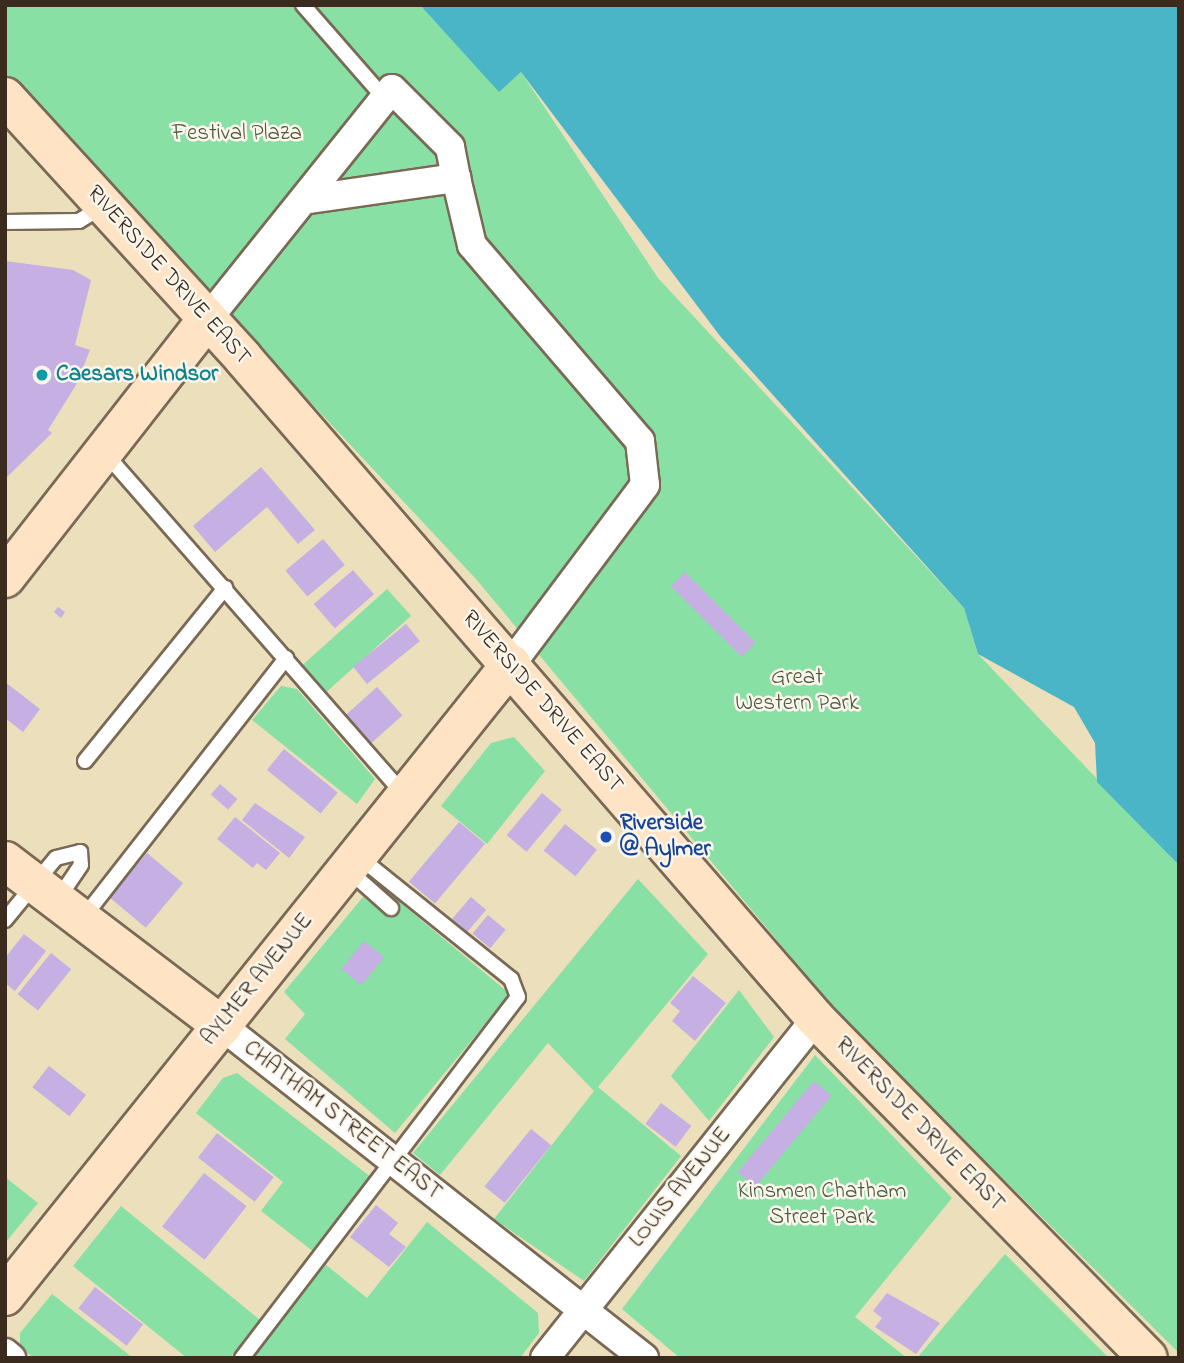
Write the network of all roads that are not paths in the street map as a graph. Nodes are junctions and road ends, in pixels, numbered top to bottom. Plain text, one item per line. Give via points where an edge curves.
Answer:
1 (303, 5) edge
2 (5, 97) edge
3 (385, 99) junction
4 (456, 178) junction
5 (310, 199) junction
6 (103, 206) junction
7 (5, 222) edge
8 (206, 321) junction
9 (104, 452) junction
10 (5, 578) edge
11 (225, 588) junction
12 (286, 658) junction
13 (511, 664) junction
14 (85, 761) dead end
15 (406, 796) junction
16 (5, 861) edge
17 (353, 862) junction
18 (58, 901) junction
19 (391, 908) dead end
20 (5, 920) edge
21 (816, 1019) junction
22 (222, 1027) junction
23 (393, 1160) junction
24 (5, 1296) edge
25 (584, 1310) junction
26 (5, 1353) edge
27 (11, 1358) edge
28 (242, 1358) edge
29 (545, 1358) edge
30 (644, 1358) edge
31 (1148, 1358) edge

1 - 3 lane
2 - 6 main road, RIVERSIDE DRIVE EAST
3 - 4 street via 392,89 450,147
3 - 5 street
4 - 5 street
4 - 13 street via 472,245 640,441 645,485
5 - 8 street
6 - 7 lane via 79,221
6 - 8 main road, RIVERSIDE DRIVE EAST
8 - 9 main road
8 - 13 main road, RIVERSIDE DRIVE EAST
9 - 10 main road
9 - 11 lane
11 - 12 lane
11 - 14 lane
12 - 15 lane
12 - 18 lane
13 - 15 main road, AYLMER AVENUE
13 - 21 main road, RIVERSIDE DRIVE EAST
15 - 17 main road, AYLMER AVENUE
16 - 18 main road, CHATHAM STREET EAST
17 - 19 lane
17 - 22 main road, AYLMER AVENUE
17 - 23 lane via 511,979 519,993 511,1013
18 - 20 lane
18 - 22 main road, CHATHAM STREET EAST
21 - 25 street, LOUIS AVENUE
21 - 31 main road, RIVERSIDE DRIVE EAST
22 - 23 street, CHATHAM STREET EAST
22 - 24 main road, AYLMER AVENUE
23 - 25 street, CHATHAM STREET EAST
23 - 28 lane
25 - 29 street, LOUIS AVENUE
25 - 30 street, CHATHAM STREET EAST
26 - 27 street

